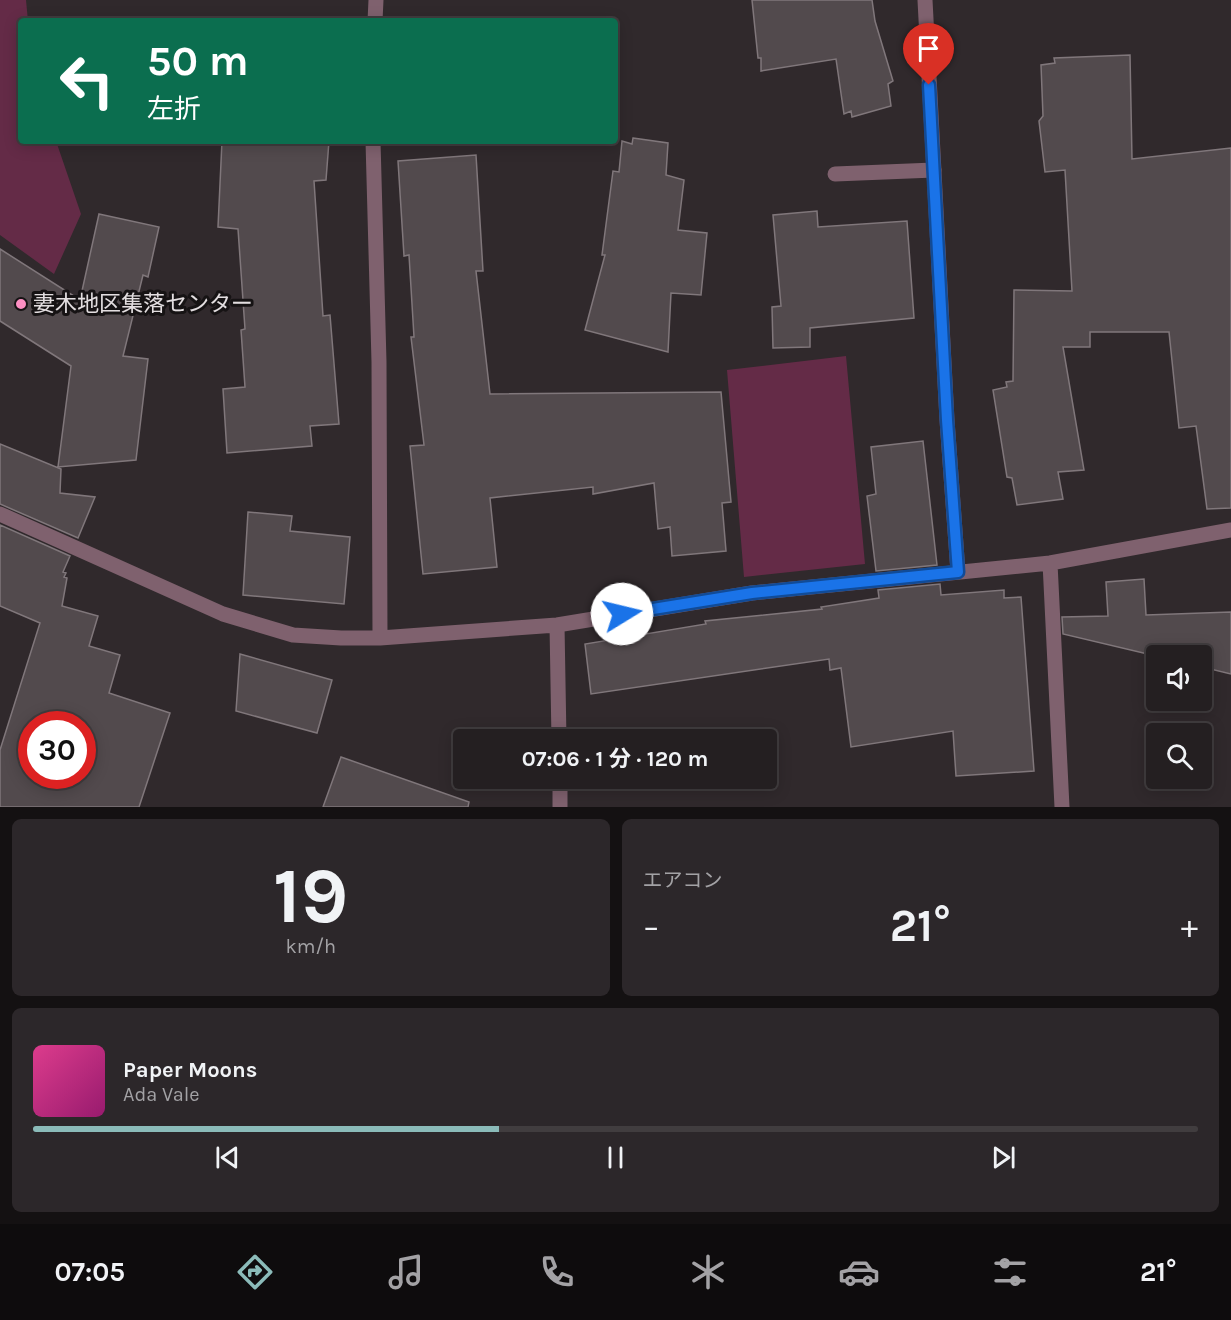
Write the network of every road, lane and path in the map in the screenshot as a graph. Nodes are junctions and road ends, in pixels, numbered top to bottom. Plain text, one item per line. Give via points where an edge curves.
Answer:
1 (376, 0) edge
2 (925, 0) edge
3 (375, 18) edge
4 (373, 144) edge
5 (934, 170) junction
6 (835, 174) dead end
7 (0, 514) edge
8 (1231, 530) edge
9 (1050, 563) junction
10 (958, 572) junction
11 (557, 624) junction
12 (380, 638) junction
13 (559, 729) edge
14 (560, 789) edge
15 (560, 807) edge
16 (1062, 807) edge

1 - 3 street
2 - 5 street
4 - 12 street
5 - 6 street
5 - 10 street
7 - 12 street via 223,614 292,635
8 - 9 street
9 - 10 street
9 - 16 street
10 - 11 street via 752,593
11 - 12 street
11 - 13 street
14 - 15 street

